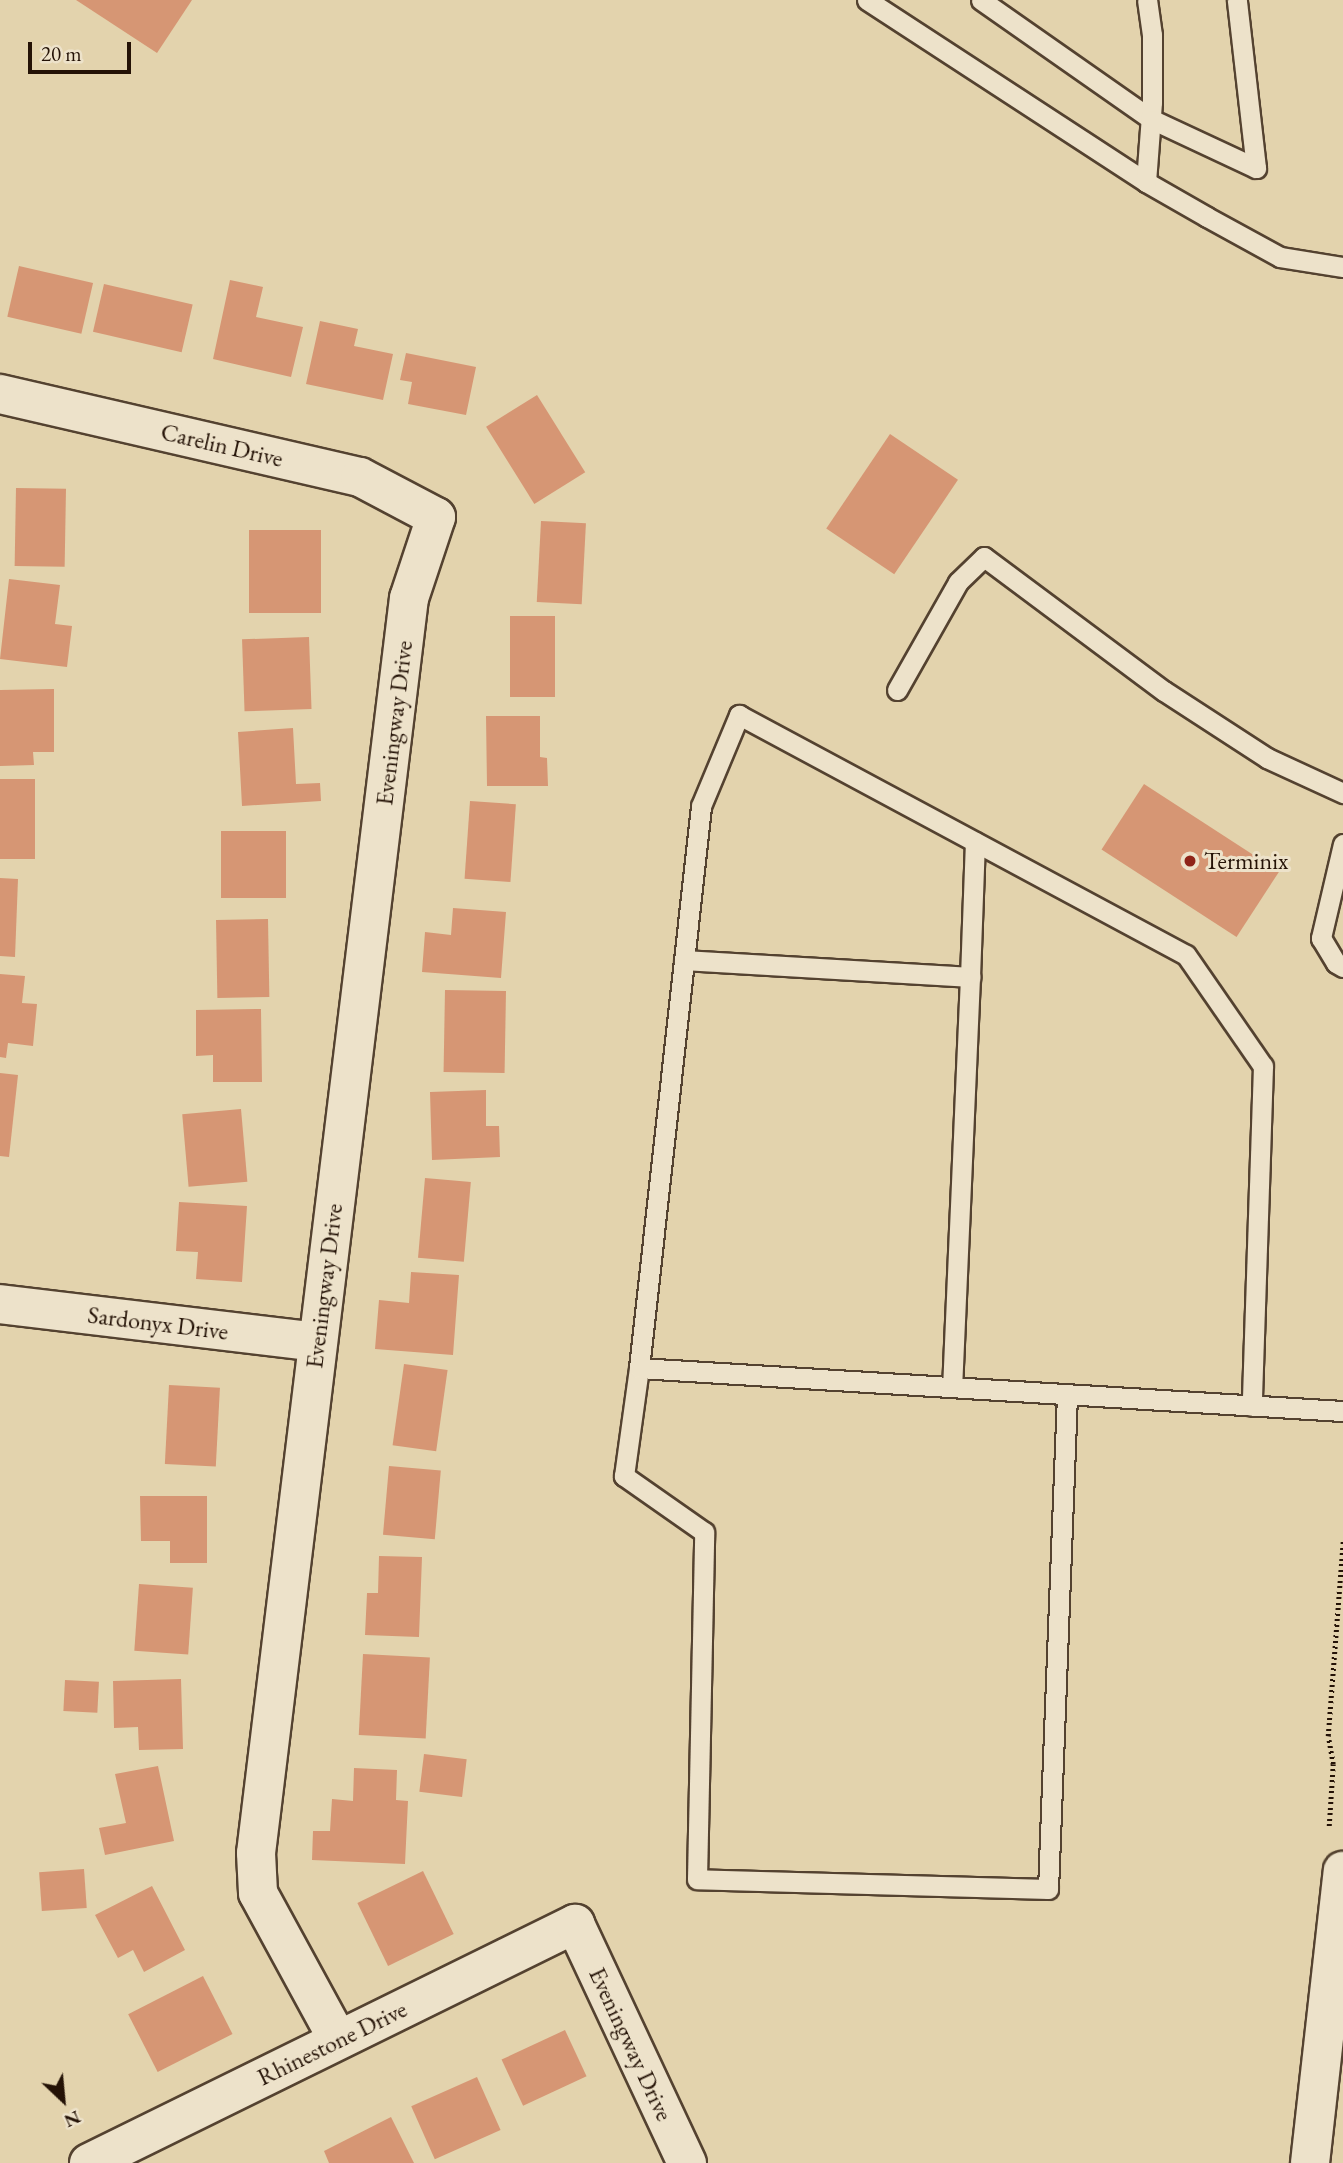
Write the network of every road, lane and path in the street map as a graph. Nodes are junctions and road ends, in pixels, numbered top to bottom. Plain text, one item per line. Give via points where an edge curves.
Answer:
1 (867, 0) edge
2 (981, 0) edge
3 (1147, 0) edge
4 (1237, 0) edge
5 (1151, 119) junction
6 (1146, 182) junction
7 (1343, 267) edge
8 (0, 394) edge
9 (436, 517) joint
10 (897, 690) dead end
11 (1343, 793) edge
12 (975, 842) junction
13 (1343, 844) edge
14 (684, 960) junction
15 (1343, 967) edge
16 (970, 977) junction
17 (0, 1304) edge
18 (317, 1342) junction
19 (639, 1368) junction
20 (952, 1387) junction
21 (1067, 1395) junction
22 (1252, 1406) junction
23 (1343, 1411) edge
24 (1343, 1542) edge
25 (1329, 1826) dead end
26 (1343, 1871) edge
27 (575, 1924) joint
28 (338, 2040) junction
29 (89, 2163) edge
30 (687, 2163) edge
31 (1310, 2163) edge

1 - 6 lane
2 - 5 lane
3 - 5 lane via 1152,35
4 - 5 lane via 1256,168
5 - 6 lane
6 - 7 lane via 1280,257
8 - 9 street, Carelin Drive via 360,477
9 - 18 street, Eveningway Drive via 409,598
10 - 11 lane via 958,582 984,557 1164,691 1267,758
12 - 14 lane via 739,715 701,806
12 - 16 lane
12 - 22 lane via 1186,955 1263,1066
13 - 15 lane via 1321,939
14 - 16 lane
14 - 19 lane
16 - 20 lane
17 - 18 street, Sardonyx Drive
18 - 28 street, Eveningway Drive via 256,1853 258,1893
19 - 20 lane
19 - 21 lane via 624,1476 705,1532 696,1879 1048,1889
20 - 21 lane
21 - 22 lane
22 - 23 lane
24 - 25 path via 1328,1736 1333,1764
26 - 31 street
27 - 28 street, Rhinestone Drive
27 - 30 street, Eveningway Drive
28 - 29 street, Rhinestone Drive

